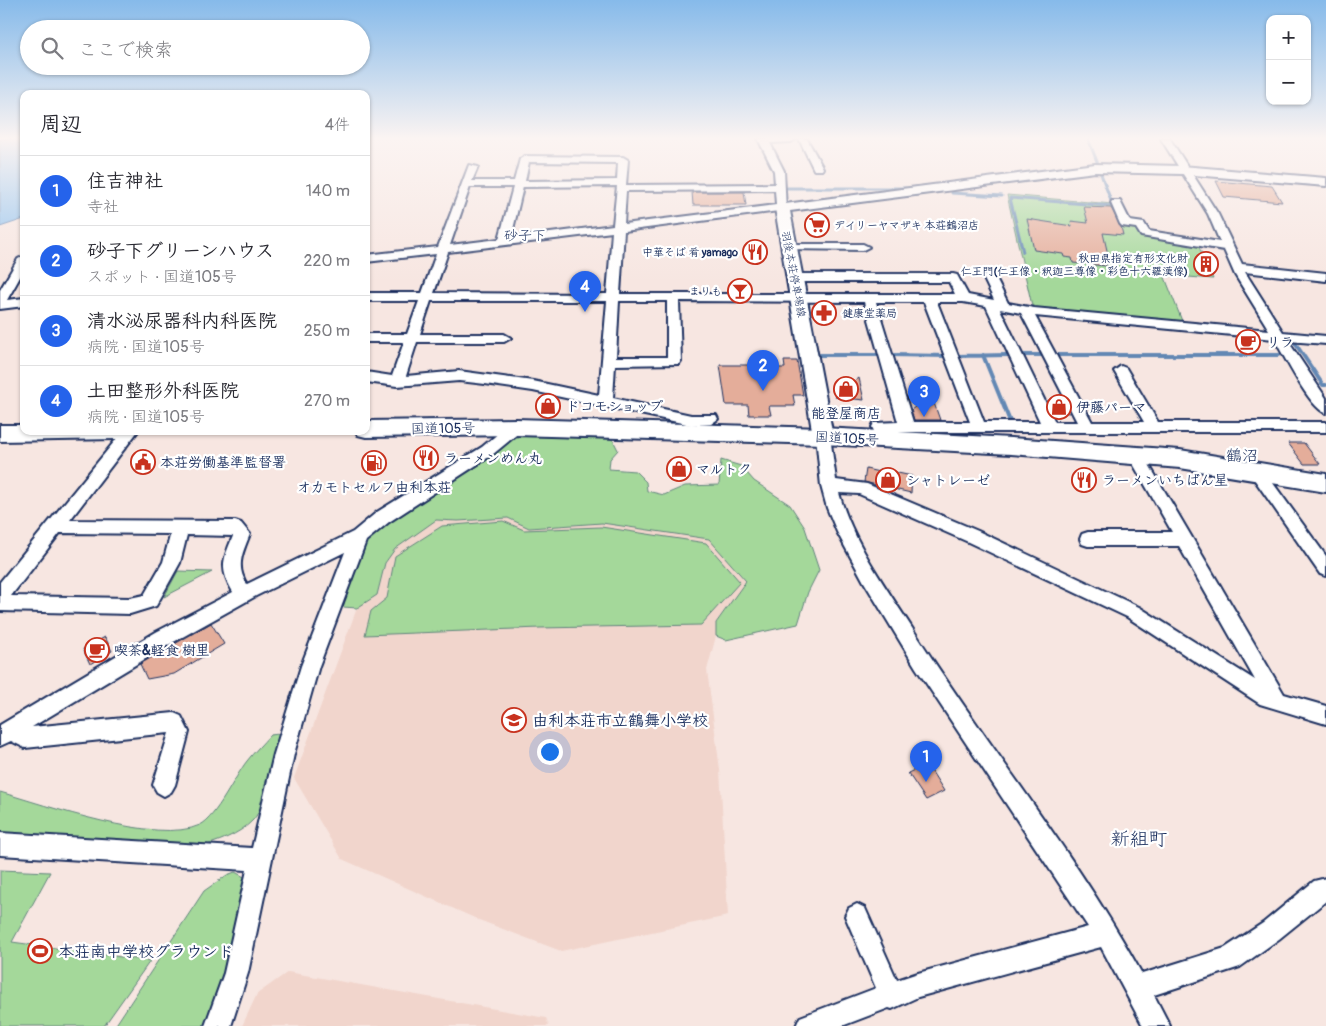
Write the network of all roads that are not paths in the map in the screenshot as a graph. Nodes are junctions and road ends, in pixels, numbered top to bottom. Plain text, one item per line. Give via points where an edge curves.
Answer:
1 (465, 187) edge
2 (517, 187) edge
3 (666, 187) joint
4 (781, 187) joint
5 (947, 187) edge
6 (1198, 187) edge
7 (1116, 203) dead end
8 (782, 208) junction
9 (617, 228) junction
10 (504, 242) junction
11 (789, 247) junction
12 (863, 247) dead end
13 (1227, 247) junction
14 (442, 249) junction
15 (370, 258) edge
16 (20, 265) edge
17 (1238, 267) junction
18 (13, 276) junction
19 (1326, 277) edge
20 (0, 278) edge
21 (795, 278) junction
22 (989, 278) dead end
23 (370, 297) edge
24 (425, 298) junction
25 (613, 298) junction
26 (673, 298) junction
27 (800, 298) junction
28 (869, 298) junction
29 (929, 298) junction
30 (963, 298) junction
31 (20, 302) edge
32 (0, 303) edge
33 (997, 305) junction
34 (1026, 311) junction
35 (1278, 335) junction
36 (370, 338) edge
37 (411, 338) junction
38 (504, 338) dead end
39 (1326, 340) edge
40 (609, 361) junction
41 (1121, 371) dead end
42 (370, 378) edge
43 (397, 381) junction
44 (606, 402) junction
45 (1326, 408) edge
46 (712, 419) dead end
47 (516, 427) junction
48 (879, 427) dead end
49 (907, 427) junction
50 (1050, 427) junction
51 (1087, 427) junction
52 (1154, 427) junction
53 (1326, 427) edge
54 (979, 428) junction
55 (370, 429) edge
56 (0, 433) edge
57 (20, 433) edge
58 (128, 435) edge
59 (823, 436) junction
60 (1136, 455) junction
61 (1257, 472) junction
62 (1326, 484) edge
63 (829, 486) junction
64 (55, 526) junction
65 (174, 528) junction
66 (359, 537) junction
67 (1088, 539) dead end
68 (1184, 539) junction
69 (1326, 569) edge
70 (244, 594) junction
71 (1277, 700) junction
72 (1326, 715) edge
73 (6, 732) edge
74 (164, 785) dead end
75 (0, 844) edge
76 (260, 860) junction
77 (1326, 889) edge
78 (857, 916) dead end
79 (1107, 934) junction
80 (1136, 988) junction
81 (892, 997) junction
82 (218, 1026) edge
83 (810, 1026) edge
84 (1157, 1026) edge

1 - 14 street
2 - 10 street
3 - 4 street
3 - 9 street via 621,188
4 - 8 street
5 - 8 main road
6 - 13 street
7 - 13 street via 1126,224 1140,225 1145,234
8 - 9 street
8 - 11 main road, 羽後本荘停車場線
9 - 10 street
9 - 25 street
10 - 14 street
11 - 12 street
11 - 21 main road, 羽後本荘停車場線
13 - 17 street
14 - 15 street
14 - 24 street
16 - 18 street
17 - 19 street
17 - 35 street
18 - 20 street
18 - 32 street
21 - 27 main road, 羽後本荘停車場線
21 - 30 street via 953,278
22 - 33 street
23 - 24 street
24 - 25 street
24 - 37 street
25 - 26 street
25 - 40 street
26 - 27 street
26 - 40 street via 674,361
27 - 28 street
27 - 59 main road, 羽後本荘停車場線
28 - 29 street
28 - 49 street
29 - 30 street
29 - 54 street
30 - 33 street
31 - 32 street
33 - 34 street
33 - 50 street
34 - 35 street
34 - 51 street
35 - 39 street
35 - 45 street
36 - 37 street
37 - 38 street
37 - 43 street
40 - 44 street
41 - 52 street
42 - 43 street
43 - 44 street via 433,377 476,378
44 - 46 street via 691,420
47 - 55 highway, 国道105号
47 - 59 highway, 国道105号
47 - 66 street via 487,451
48 - 49 street
49 - 54 street
50 - 51 street
50 - 54 street
51 - 52 street
52 - 53 street
56 - 57 highway
58 - 64 street
59 - 60 highway, 国道105号
59 - 63 street
60 - 61 highway, 国道105号
60 - 68 street
61 - 62 highway, 国道105号
61 - 69 street
63 - 71 street via 861,488 1114,601 1267,698
63 - 79 street via 845,532 887,607
64 - 65 street
64 - 65 street via 5,589 0,603 130,606 150,601 171,563 179,535
65 - 70 street via 235,528 242,534 230,565 231,575
66 - 70 street
66 - 76 street via 310,666 284,754
67 - 68 street
68 - 71 street
70 - 73 street via 163,638
71 - 72 street
73 - 74 street via 25,738 174,723 179,732
75 - 76 street
76 - 82 street via 236,973
77 - 80 street via 1232,958
78 - 81 street
79 - 80 street
79 - 81 street via 918,986
80 - 84 street
81 - 83 street

